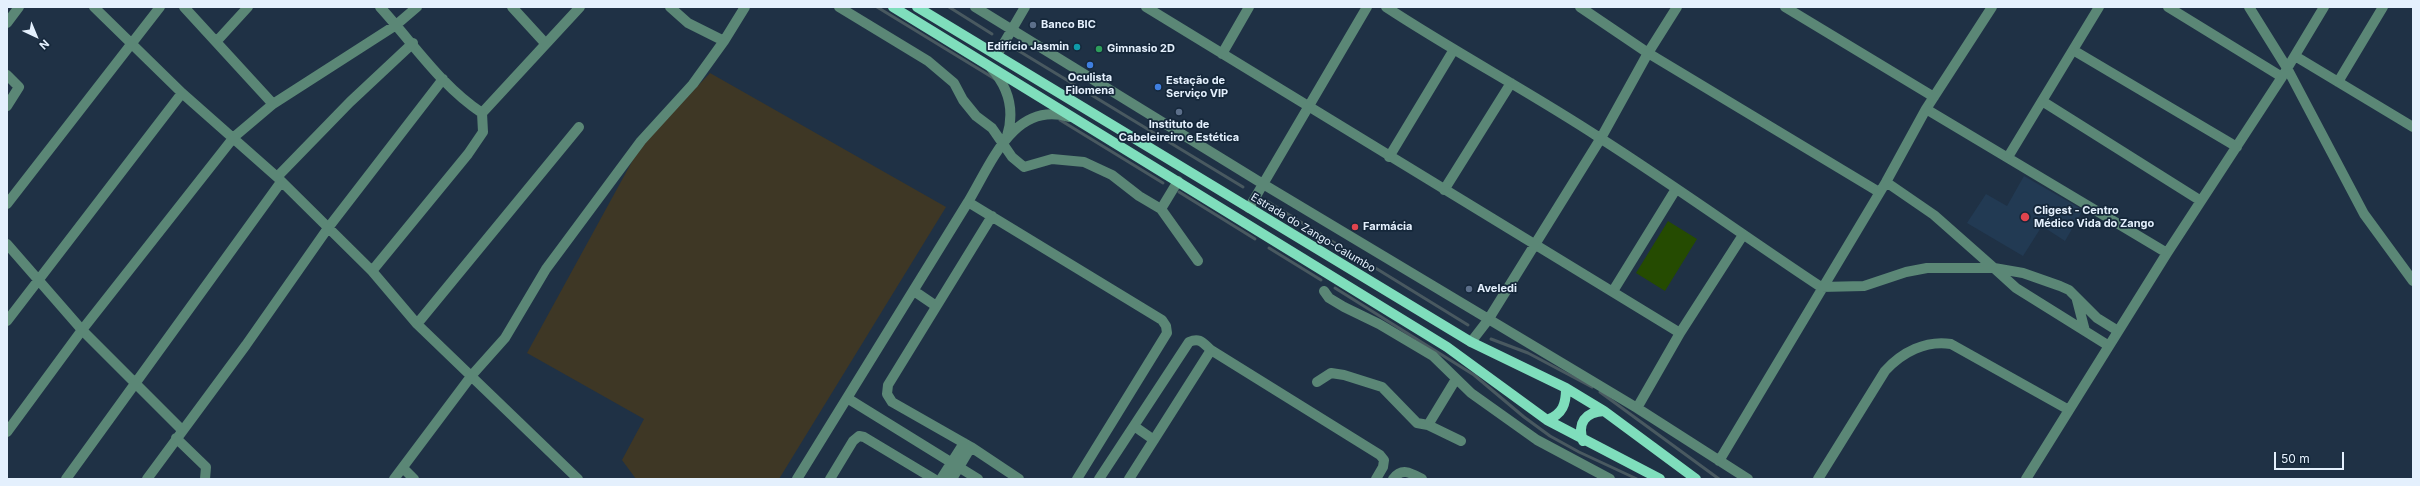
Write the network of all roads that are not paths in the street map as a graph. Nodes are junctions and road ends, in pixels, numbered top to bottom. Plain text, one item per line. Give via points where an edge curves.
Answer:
1 (19, 7) edge
2 (94, 7) edge
3 (160, 7) edge
4 (184, 7) edge
5 (248, 7) edge
6 (380, 7) edge
7 (417, 7) edge
8 (512, 7) edge
9 (580, 7) edge
10 (670, 7) edge
11 (745, 7) edge
12 (839, 7) edge
13 (893, 7) edge
14 (917, 7) edge
15 (975, 7) edge
16 (1025, 7) edge
17 (1146, 7) edge
18 (1249, 7) edge
19 (1367, 7) edge
20 (1386, 7) edge
21 (1570, 7) edge
22 (1670, 7) edge
23 (1677, 7) edge
24 (1785, 7) edge
25 (2100, 7) edge
26 (2168, 7) edge
27 (2249, 7) edge
28 (2324, 7) edge
29 (2383, 7) edge
30 (1990, 8) edge
31 (1582, 9) edge
32 (7, 23) edge
33 (396, 24) junction
34 (1012, 29) junction
35 (724, 41) junction
36 (132, 42) junction
37 (216, 42) junction
38 (413, 42) junction
39 (545, 43) junction
40 (2073, 50) junction
41 (1453, 51) junction
42 (1648, 52) junction
43 (1222, 54) junction
44 (997, 55) junction
45 (2295, 56) junction
46 (990, 66) junction
47 (2285, 73) junction
48 (7, 75) edge
49 (443, 79) junction
50 (2338, 82) junction
51 (1511, 83) junction
52 (182, 93) junction
53 (1934, 97) junction
54 (2042, 101) junction
55 (273, 104) junction
56 (7, 106) edge
57 (1309, 108) junction
58 (1926, 109) junction
59 (482, 113) junction
60 (1078, 120) junction
61 (579, 127) dead end
62 (2413, 127) edge
63 (234, 137) junction
64 (1601, 138) junction
65 (1005, 140) junction
66 (2237, 147) junction
67 (1389, 157) junction
68 (2008, 157) junction
69 (279, 179) junction
70 (1886, 182) junction
71 (1263, 184) junction
72 (1175, 186) junction
73 (1676, 189) junction
74 (1444, 190) junction
75 (1879, 192) junction
76 (2201, 201) junction
77 (968, 202) junction
78 (7, 204) edge
79 (1249, 208) junction
80 (1161, 209) junction
81 (992, 216) junction
82 (328, 228) junction
83 (1743, 235) junction
84 (7, 244) edge
85 (1535, 244) junction
86 (2167, 253) junction
87 (1198, 261) dead end
88 (1994, 268) junction
89 (372, 272) junction
90 (39, 279) junction
91 (2413, 281) edge
92 (1821, 287) junction
93 (914, 291) junction
94 (1324, 291) dead end
95 (1613, 291) junction
96 (2076, 298) junction
97 (936, 306) junction
98 (2064, 318) junction
99 (2082, 318) junction
100 (2097, 318) junction
101 (1488, 320) junction
102 (7, 321) edge
103 (417, 324) junction
104 (82, 330) junction
105 (2085, 331) junction
106 (2118, 331) junction
107 (1680, 333) junction
108 (1471, 342) junction
109 (2109, 346) junction
110 (1211, 350) junction
111 (472, 376) junction
112 (1456, 379) junction
113 (1317, 382) dead end
114 (135, 385) junction
115 (1566, 388) junction
116 (847, 398) junction
117 (1637, 408) junction
118 (2070, 410) junction
119 (1604, 411) junction
120 (1546, 420) junction
121 (1428, 425) junction
122 (1134, 426) junction
123 (7, 432) edge
124 (179, 434) junction
125 (1154, 440) junction
126 (1461, 441) dead end
127 (1583, 441) junction
128 (968, 445) junction
129 (1719, 461) junction
130 (955, 465) junction
131 (403, 468) junction
132 (66, 479) edge
133 (147, 479) edge
134 (205, 479) edge
135 (394, 479) edge
136 (414, 479) edge
137 (578, 479) edge
138 (797, 479) edge
139 (830, 479) edge
140 (934, 479) edge
141 (941, 479) edge
142 (952, 479) edge
143 (978, 479) edge
144 (1019, 479) edge
145 (1076, 479) edge
146 (1099, 479) edge
147 (1130, 479) edge
148 (1376, 479) edge
149 (1393, 479) edge
150 (1422, 479) edge
151 (1610, 479) edge
152 (1660, 479) edge
153 (1696, 479) edge
154 (1748, 479) edge
155 (1818, 479) edge
156 (2026, 479) edge

1 - 32 street
2 - 36 street
3 - 36 street
4 - 37 street
5 - 37 street
6 - 33 street
7 - 33 street
8 - 39 street
9 - 39 street
10 - 35 street via 688,23
11 - 35 street
12 - 65 street via 928,61 954,83 976,116
13 - 46 main road
14 - 44 main road, Estrada do Zango-Calumbo
15 - 34 street
16 - 34 street
17 - 43 street
18 - 43 street
19 - 57 street
20 - 41 street
21 - 31 street
22 - 42 street
23 - 42 street
24 - 53 street
25 - 40 street
26 - 47 street
27 - 47 street
28 - 45 street
29 - 50 street
30 - 53 street
31 - 42 street
33 - 38 street
33 - 55 street
34 - 44 street
34 - 71 street
35 - 111 street via 693,84 640,141 546,269 505,338
36 - 52 street
36 - 78 street
37 - 55 street
38 - 49 street
38 - 69 street via 350,102
39 - 59 street
40 - 54 street
40 - 66 street
41 - 51 street
41 - 67 street
42 - 64 street
42 - 75 street
43 - 57 street
44 - 79 main road, Estrada do Zango-Calumbo
45 - 47 street
45 - 50 street
46 - 60 main road
46 - 65 street via 1002,81 1010,99 1012,121
47 - 66 street
47 - 91 street via 2364,214
48 - 56 street via 19,87
49 - 59 street via 467,103
49 - 82 street
50 - 62 street
51 - 64 street
51 - 74 street
52 - 63 street
52 - 90 street
53 - 58 street
54 - 68 street
54 - 76 street
55 - 63 street
57 - 67 street
57 - 71 street
58 - 68 street
58 - 70 street
59 - 89 street via 483,132 468,154
60 - 65 street via 1057,114 1035,116 1019,125
60 - 72 main road
61 - 103 street
63 - 69 street
63 - 104 street
64 - 73 street
64 - 85 street
65 - 77 street
65 - 80 street via 1012,157 1024,167 1052,159 1084,162 1112,175
66 - 76 street
67 - 74 street
68 - 86 street
69 - 82 street
69 - 114 street
70 - 75 street
70 - 88 street via 1934,215
71 - 79 street
71 - 101 street
72 - 80 street
72 - 120 main road via 1462,357
73 - 83 street
73 - 95 street
74 - 85 street
75 - 92 street
76 - 86 street
77 - 81 street
77 - 93 street
79 - 108 main road, Estrada do Zango-Calumbo
80 - 87 street
81 - 97 street
81 - 145 street via 1162,320 1166,326 1166,333
82 - 89 street
82 - 124 street via 246,345
83 - 92 street
83 - 107 street
84 - 90 street
85 - 95 street
85 - 101 street
86 - 106 street
88 - 92 street via 1927,268 1864,286
88 - 96 street via 2024,273 2060,286 2069,290
88 - 98 street via 2016,288
89 - 103 street
90 - 102 street
90 - 104 street
92 - 129 street
93 - 97 street
93 - 116 street
94 - 112 street via 1329,298 1344,307 1433,356
95 - 107 street
96 - 99 street
96 - 100 street
97 - 128 street via 888,385 887,394 892,402
98 - 99 street
98 - 105 street
99 - 100 street
99 - 105 street
100 - 106 street
101 - 108 street
101 - 117 street
103 - 111 street
104 - 114 street
104 - 123 street
105 - 109 street
106 - 109 street
107 - 117 street
108 - 115 main road, Estrada do Zango-Calumbo
109 - 118 street
110 - 122 street via 1199,340 1190,342
110 - 125 street
110 - 148 street via 1380,455 1384,460 1383,468
111 - 131 street
111 - 137 street
112 - 121 street
112 - 151 street via 1537,440
113 - 121 street via 1331,373 1382,387 1417,424
114 - 124 street
114 - 132 street
115 - 119 main road, Estrada do Zango-Calumbo
115 - 120 main road via 1563,409 1556,416
116 - 130 street
116 - 138 street
117 - 129 street
118 - 155 street via 1951,344 1929,344 1900,357 1885,371
118 - 156 street
119 - 127 main road via 1595,411 1582,420 1580,427
119 - 153 main road, Estrada do Zango-Calumbo
120 - 127 main road
121 - 126 street
122 - 125 street
122 - 146 street
124 - 133 street
124 - 134 street via 206,467
125 - 147 street
127 - 152 main road
128 - 130 street
128 - 144 street
129 - 154 street
130 - 141 street
130 - 142 street
130 - 143 street
131 - 135 street
131 - 136 street
139 - 140 street via 853,441 859,436
149 - 150 street via 1400,472 1408,471

